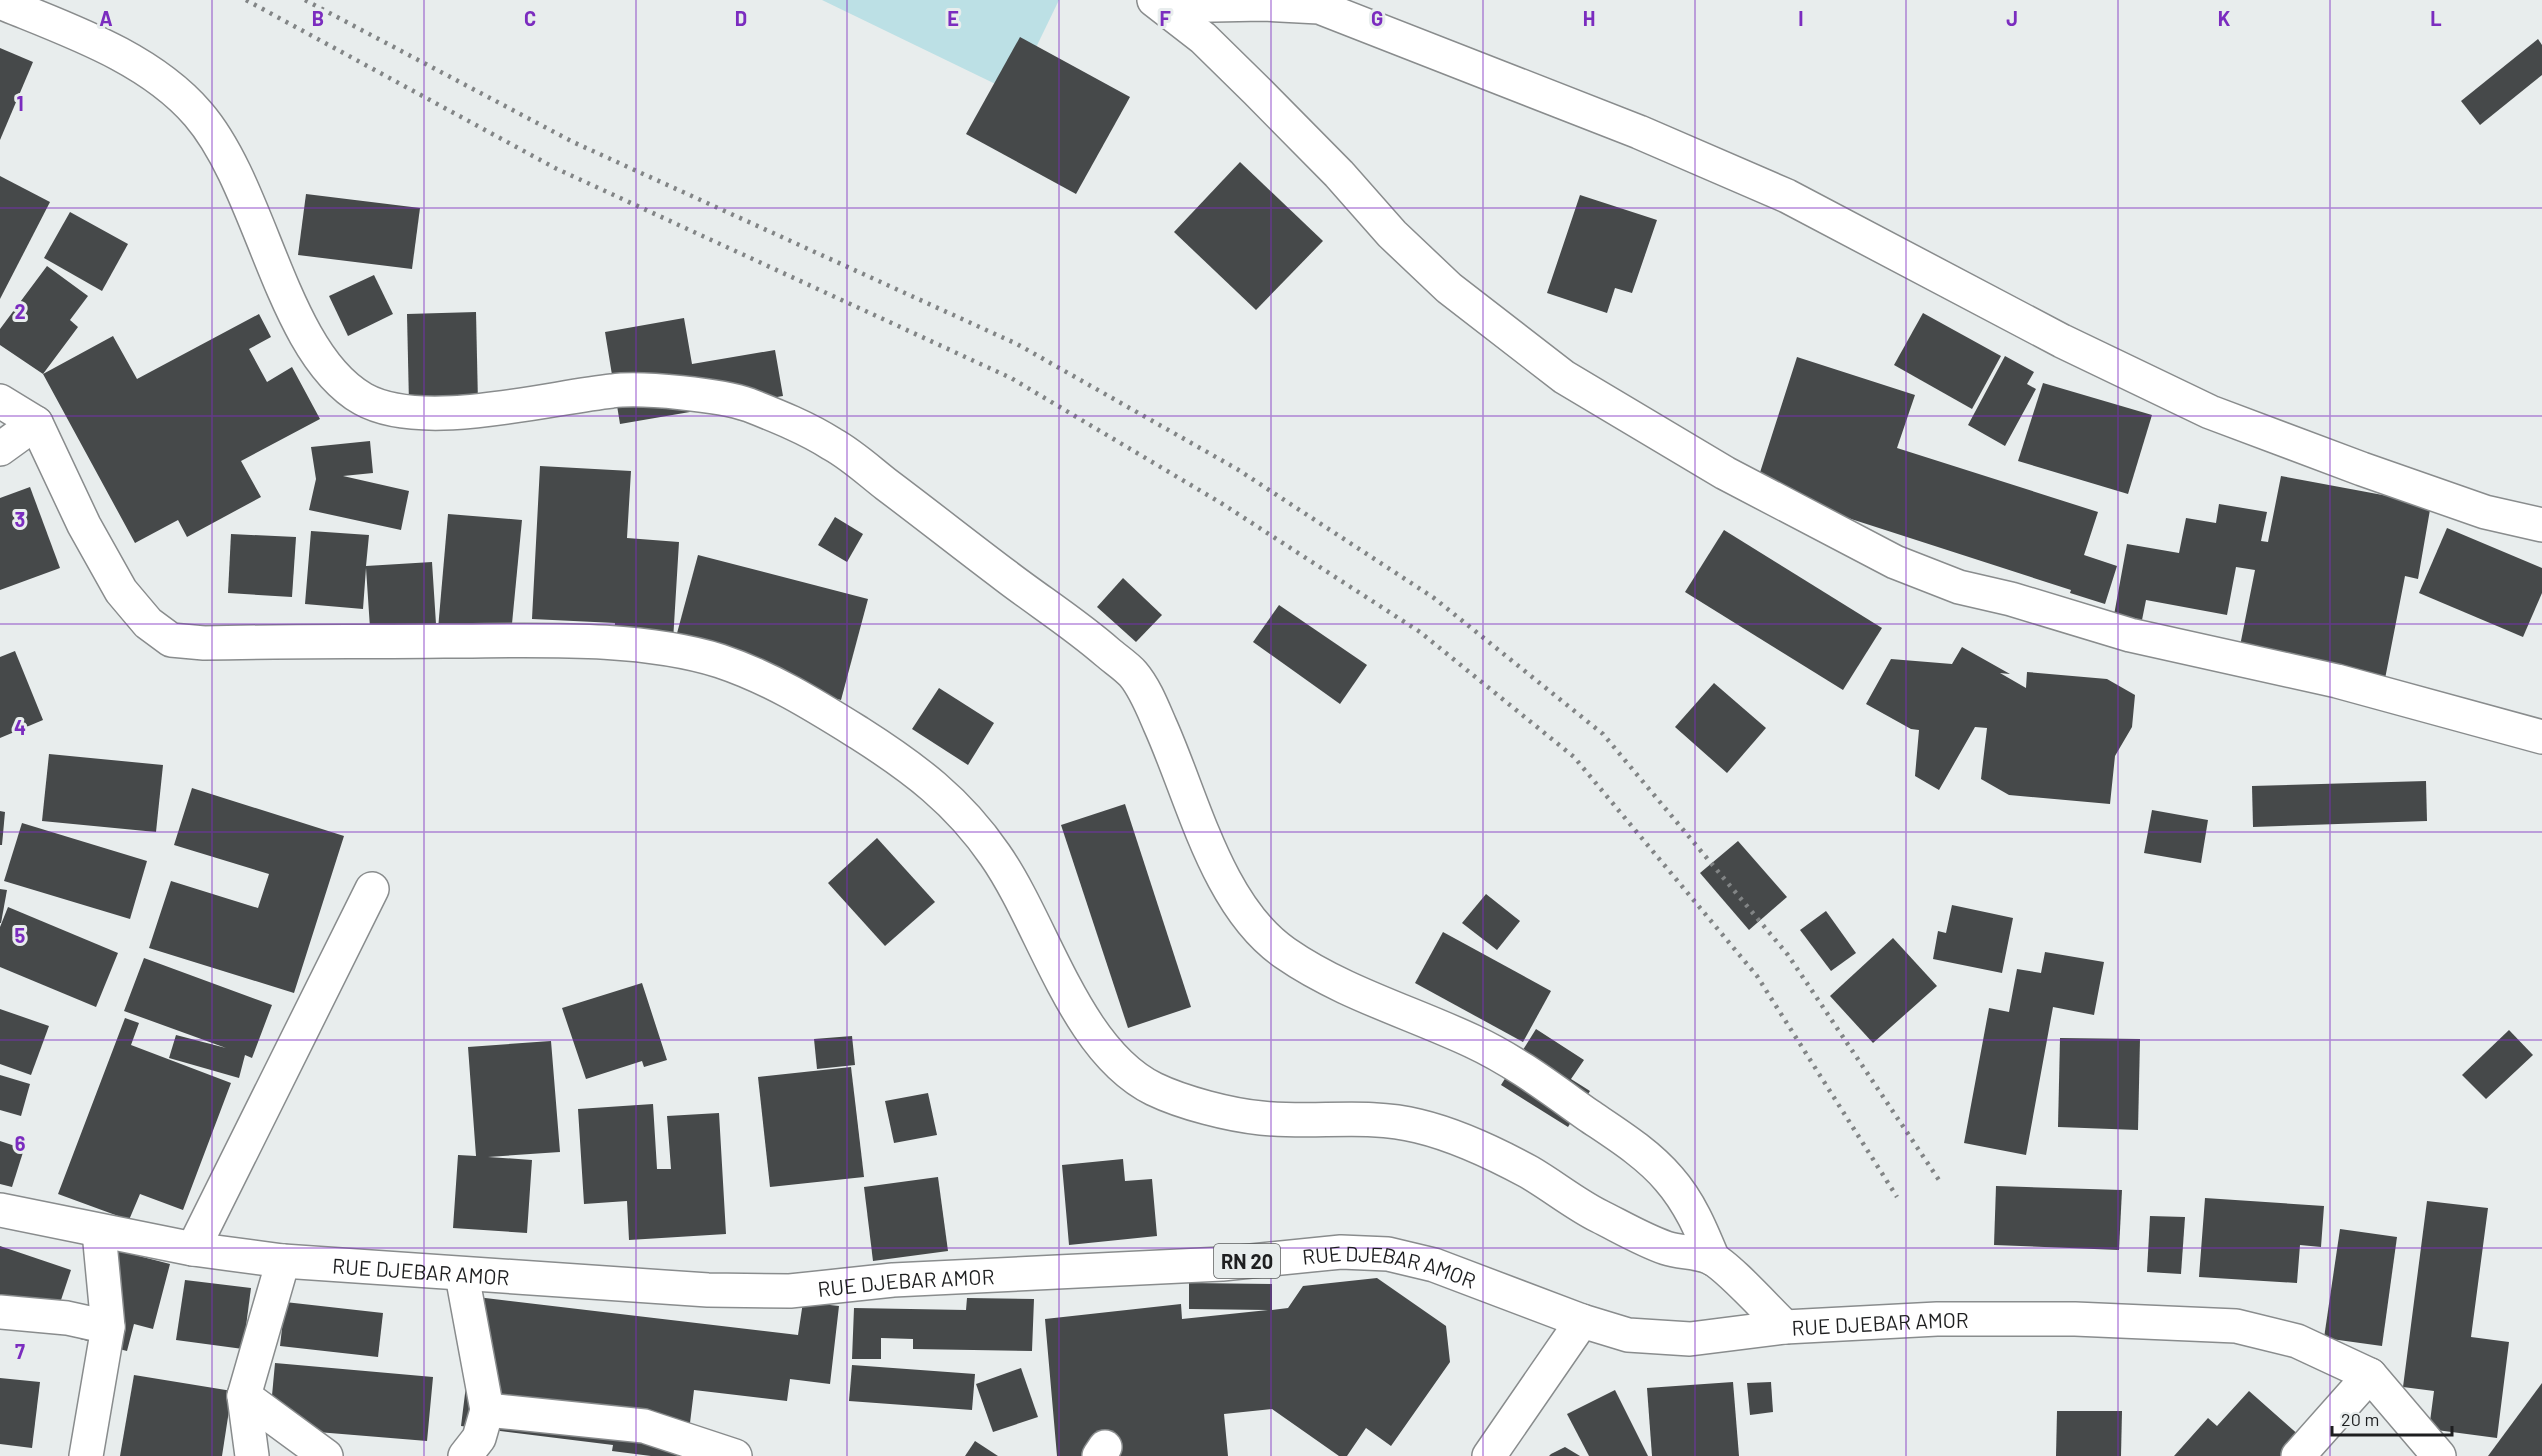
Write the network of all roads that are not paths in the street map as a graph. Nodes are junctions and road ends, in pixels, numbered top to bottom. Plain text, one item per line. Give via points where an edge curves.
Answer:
1 (0, 2) edge
2 (1159, 3) edge
3 (0, 401) edge
4 (36, 423) junction
5 (0, 449) edge
6 (2542, 525) edge
7 (2542, 737) edge
8 (372, 889) dead end
9 (0, 1210) edge
10 (99, 1232) junction
11 (193, 1249) junction
12 (1713, 1259) junction
13 (283, 1261) junction
14 (462, 1275) junction
15 (0, 1312) edge
16 (1582, 1321) junction
17 (108, 1327) junction
18 (1785, 1328) junction
19 (2370, 1375) junction
20 (244, 1396) junction
21 (487, 1410) junction
22 (86, 1456) edge
23 (252, 1456) edge
24 (326, 1456) edge
25 (465, 1456) edge
26 (735, 1456) edge
27 (1489, 1456) edge
28 (2298, 1456) edge
29 (2439, 1456) edge

1 - 12 street via 135,62 200,116 254,214 303,331 319,357 345,386 369,402 403,412 465,411 619,390 664,392 742,402 833,444 1010,580 1081,629 1134,675 1180,769 1229,888 1250,923 1281,951 1324,977 1519,1065 1628,1142 1667,1176 1694,1214
2 - 6 street via 1319,7 1639,132 1787,196 2062,341 2210,412 2485,512
2 - 7 street via 1203,38 1257,91 1392,234 1449,288 1564,377 1725,473 1895,562 1959,587 2130,635 2337,681
3 - 4 street
4 - 5 street
4 - 12 street via 84,525 121,591 148,623 171,640 532,641 647,646 715,660 764,677 907,764 972,822 1003,867 1090,1027 1133,1077 1159,1091 1262,1118 1343,1118 1416,1125 1482,1148 1592,1212 1669,1250
8 - 11 street
9 - 10 street, RUE DJEBAR AMOR / RN 20
10 - 11 street, RUE DJEBAR AMOR / RN 20
10 - 17 street
11 - 13 street, RUE DJEBAR AMOR / RN 20
12 - 18 street
13 - 14 street, RUE DJEBAR AMOR / RN 20
13 - 20 street
14 - 16 street, RUE DJEBAR AMOR / RN 20 via 790,1291 961,1275 1222,1264 1341,1252 1388,1254 1434,1265
14 - 21 street
15 - 17 street via 67,1318
16 - 18 street, RUE DJEBAR AMOR / RN 20 via 1628,1335 1690,1339
16 - 27 street
17 - 22 street
18 - 19 street, RUE DJEBAR AMOR / RN 20 via 2009,1318 2236,1326 2297,1341
19 - 28 street
19 - 29 street, RUE DJEBAR AMOR / RN 20
20 - 23 street
20 - 24 street
21 - 25 street via 479,1438
21 - 26 street via 644,1426

